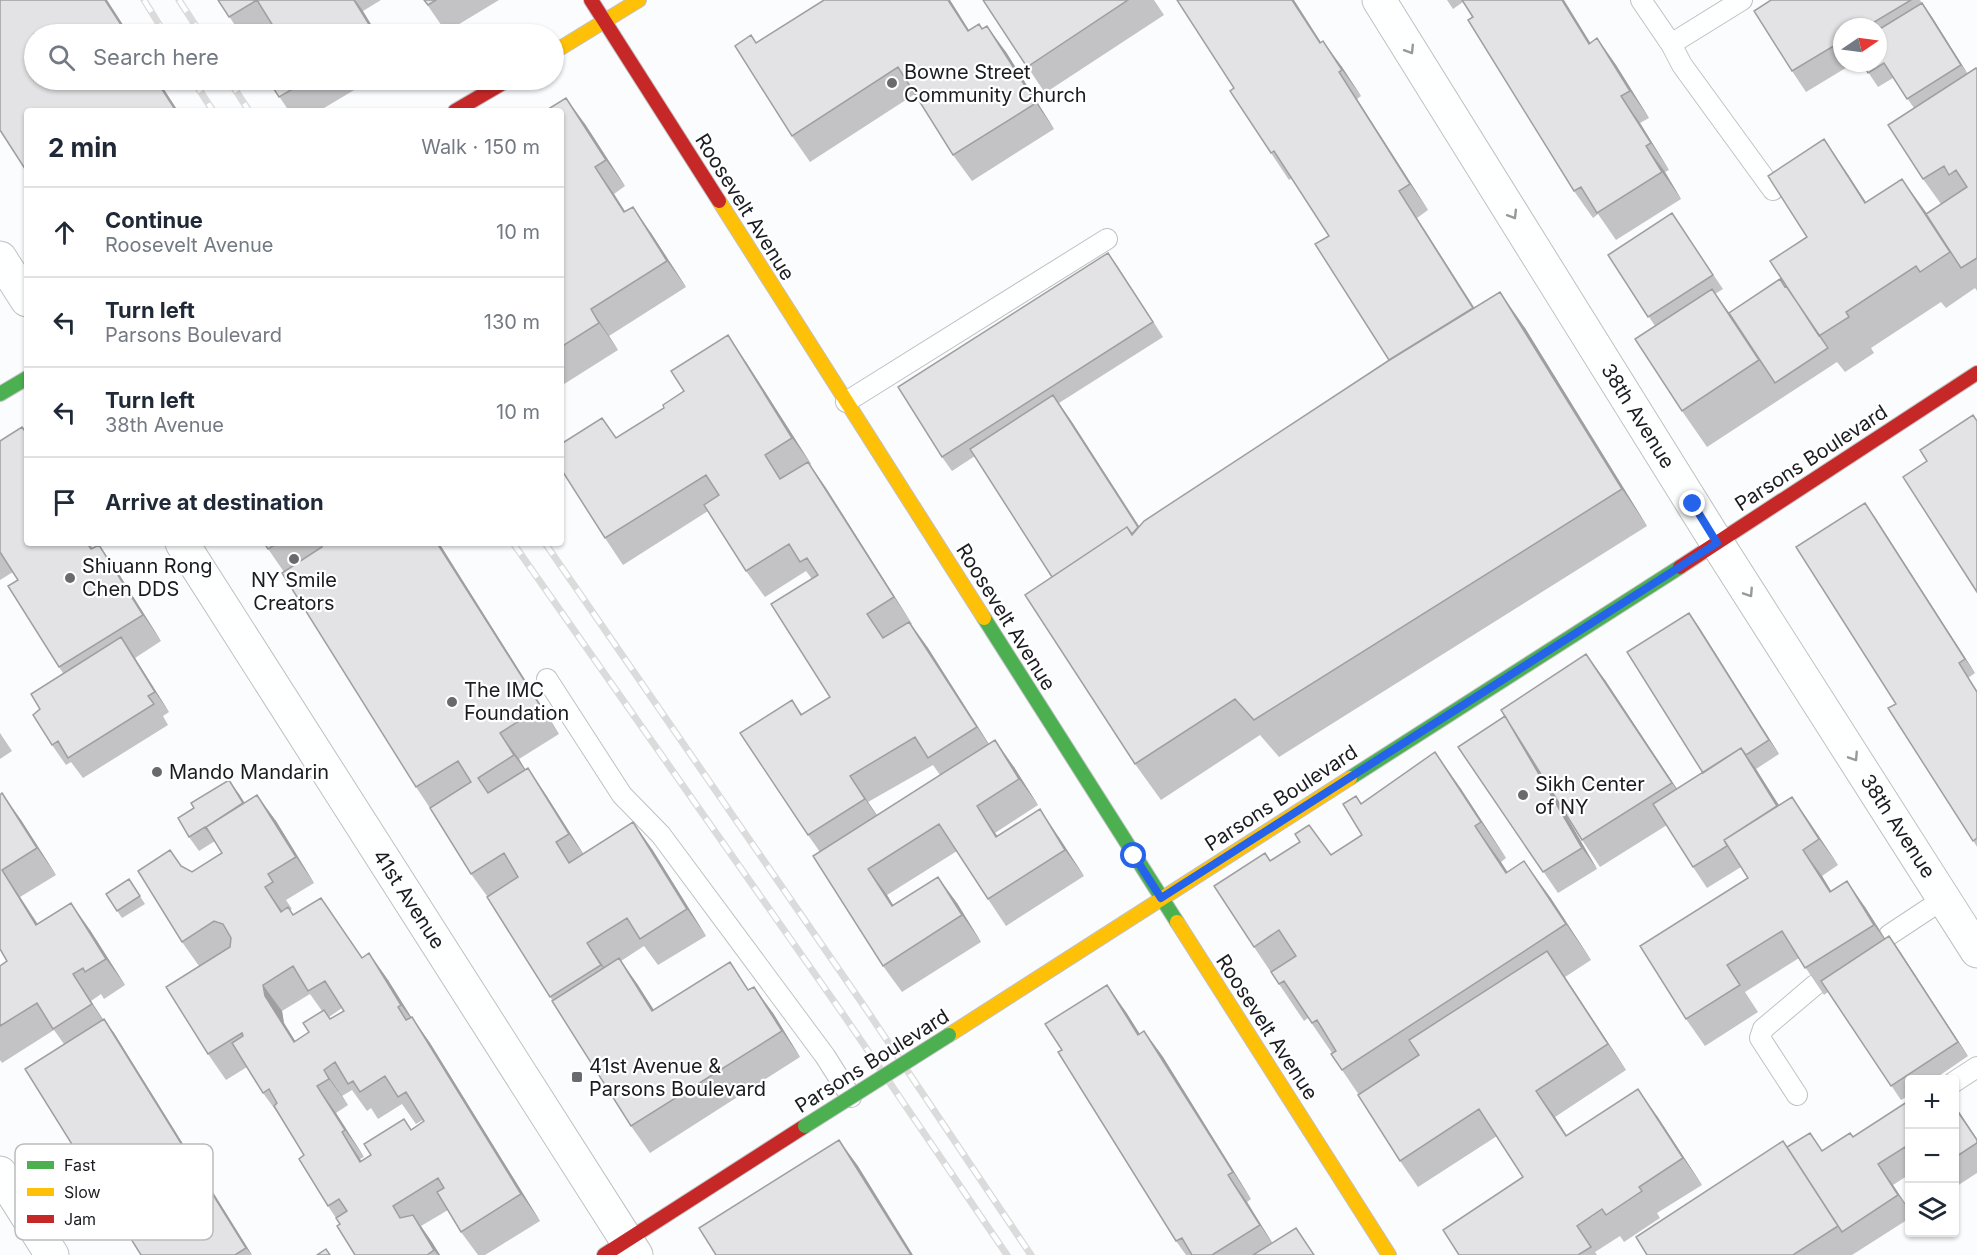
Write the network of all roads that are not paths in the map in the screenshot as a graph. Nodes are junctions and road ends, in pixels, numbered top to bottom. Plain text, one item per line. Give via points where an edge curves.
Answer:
1 (591, 0) edge
2 (639, 0) edge
3 (1379, 0) edge
4 (1641, 0) edge
5 (1742, 0) edge
6 (604, 22) junction
7 (1671, 44) junction
8 (564, 46) edge
9 (491, 90) edge
10 (460, 108) edge
11 (1773, 190) edge
12 (1107, 239) dead end
13 (0, 258) edge
14 (24, 295) edge
15 (1977, 373) edge
16 (24, 380) edge
17 (0, 394) edge
18 (846, 402) junction
19 (1717, 543) junction
20 (184, 546) edge
21 (547, 679) dead end
22 (1161, 898) junction
23 (1945, 898) junction
24 (1888, 935) edge
25 (1977, 951) edge
26 (754, 960) junction
27 (735, 972) edge
28 (1815, 985) edge
29 (1977, 1067) edge
30 (1959, 1079) edge
31 (1797, 1095) dead end
32 (851, 1097) junction
33 (0, 1173) edge
34 (15, 1197) edge
35 (42, 1240) edge
36 (622, 1250) edge
37 (52, 1255) edge
38 (1389, 1255) edge

1 - 6 street, Roosevelt Avenue
2 - 6 street
3 -> 19 street, 38th Avenue
4 - 7 lane
5 - 7 lane
6 - 8 street
6 - 18 street, Roosevelt Avenue
7 - 11 lane via 1682,65
9 - 10 street
12 - 18 lane
13 - 14 street
15 - 19 street, Parsons Boulevard
16 - 17 street
18 - 22 street, Roosevelt Avenue
19 - 22 street, Parsons Boulevard
19 -> 23 street, 38th Avenue
20 - 36 street, 41st Avenue
21 - 26 lane via 622,795 661,835
22 - 32 street, Parsons Boulevard, bridge
22 - 38 street, Roosevelt Avenue
23 - 24 lane
23 - 25 street, 38th Avenue
26 - 27 lane
26 - 32 lane
28 - 31 lane via 1763,1029 1760,1038
29 - 30 lane
32 - 36 street, Parsons Boulevard, bridge
33 - 34 street
35 - 37 street

